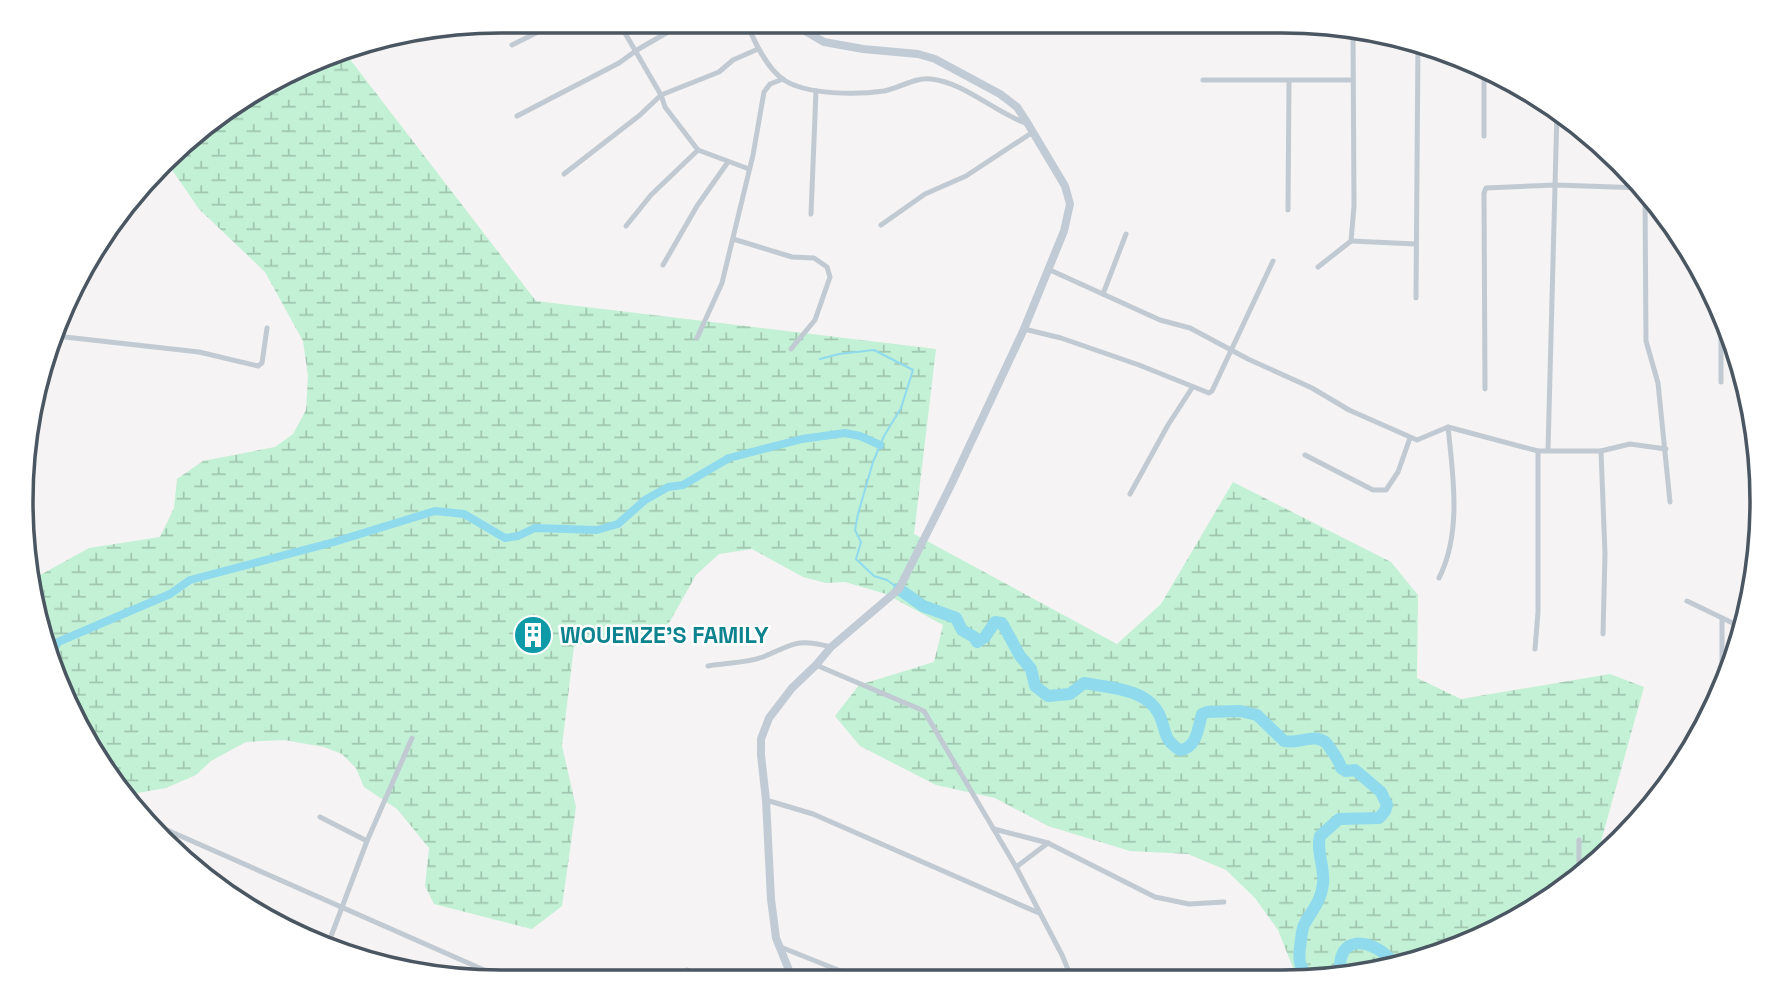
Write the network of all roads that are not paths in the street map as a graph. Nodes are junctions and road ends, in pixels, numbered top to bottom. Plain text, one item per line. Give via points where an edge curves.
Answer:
1 (536, 33) edge
2 (626, 33) edge
3 (666, 33) edge
4 (751, 33) edge
5 (809, 33) edge
6 (1353, 39) edge
7 (512, 45) dead end
8 (758, 49) junction
9 (637, 50) junction
10 (1418, 54) edge
11 (783, 79) junction
12 (1203, 80) dead end
13 (1353, 80) junction
14 (1484, 80) edge
15 (1289, 81) junction
16 (816, 91) junction
17 (662, 95) junction
18 (517, 116) dead end
19 (1557, 123) edge
20 (1028, 124) junction
21 (1033, 132) junction
22 (1484, 136) dead end
23 (698, 150) junction
24 (728, 162) junction
25 (749, 169) junction
26 (564, 173) dead end
27 (1556, 185) junction
28 (1629, 188) edge
29 (1645, 206) edge
30 (1288, 210) dead end
31 (811, 214) dead end
32 (881, 225) dead end
33 (626, 226) dead end
34 (1126, 234) dead end
35 (733, 239) junction
36 (1351, 241) junction
37 (1416, 244) junction
38 (1273, 261) dead end
39 (663, 265) dead end
40 (1318, 267) dead end
41 (1050, 270) junction
42 (1103, 294) junction
43 (1416, 298) dead end
44 (267, 328) dead end
45 (1024, 329) junction
46 (63, 337) edge
47 (697, 338) dead end
48 (1721, 340) edge
49 (791, 349) dead end
50 (1232, 349) junction
51 (1721, 382) dead end
52 (1192, 388) junction
53 (1485, 389) dead end
54 (1448, 427) junction
55 (1410, 438) junction
56 (1666, 449) junction
57 (1548, 450) junction
58 (1538, 451) junction
59 (1601, 451) junction
60 (1305, 455) dead end
61 (1130, 494) dead end
62 (1670, 502) dead end
63 (1439, 578) dead end
64 (1687, 601) dead end
65 (1722, 619) junction
66 (1734, 624) edge
67 (1603, 634) dead end
68 (831, 647) junction
69 (1535, 649) dead end
70 (1721, 662) edge
71 (817, 665) junction
72 (708, 666) dead end
73 (412, 738) dead end
74 (766, 800) junction
75 (320, 817) dead end
76 (993, 828) junction
77 (169, 832) edge
78 (1579, 840) dead end
79 (367, 841) junction
80 (1048, 843) junction
81 (1579, 863) edge
82 (1016, 867) junction
83 (1224, 902) dead end
84 (343, 908) junction
85 (1039, 913) junction
86 (331, 937) edge
87 (778, 946) junction
88 (483, 969) edge
89 (789, 970) edge
90 (838, 970) edge
91 (1068, 970) edge

1 - 7 street
2 - 9 street
3 - 9 street
4 - 8 street
5 - 20 main road via 824,42 935,59 1000,94 1017,107
6 - 13 street
8 - 11 street
8 - 17 street via 719,72
9 - 17 street
9 - 18 street
10 - 37 street
11 - 16 street
11 - 25 street via 764,92
12 - 15 street
13 - 15 street
13 - 36 street
14 - 22 street
15 - 30 street
16 - 20 street via 884,90 927,78 951,84
16 - 31 street
17 - 23 street via 665,107
17 - 26 street
19 - 27 street
20 - 21 main road
21 - 32 street
21 - 41 main road via 1065,186 1070,204
23 - 24 street
23 - 33 street
24 - 25 street
24 - 39 street
25 - 35 street
27 - 28 street
27 - 53 street via 1488,186 1484,190
27 - 57 street
29 - 56 street via 1646,341 1658,383
34 - 42 street
35 - 47 street via 722,283
35 - 49 street via 792,257 814,258 827,267 831,277 815,320
36 - 37 street
36 - 40 street
37 - 43 street
38 - 50 street
41 - 42 street
41 - 45 main road
42 - 50 street
44 - 46 street via 258,366 200,352
45 - 52 street via 1086,346
45 - 68 main road via 899,589
48 - 51 street
50 - 52 street via 1212,391
50 - 55 street
52 - 61 street
54 - 55 street via 1417,440
54 - 58 street
54 - 63 street via 1451,530 1448,559
55 - 60 street via 1386,490 1373,490
56 - 59 street via 1630,444
56 - 62 street
57 - 58 street
57 - 59 street
58 - 69 street
59 - 67 street
64 - 65 street
65 - 66 street
65 - 70 street
68 - 71 main road
68 - 72 street via 809,641 794,643 762,658
71 - 74 main road via 769,718 761,747
71 - 76 street via 924,710
73 - 79 street
74 - 85 street via 813,814
74 - 87 main road
75 - 79 street
76 - 80 street
76 - 82 street
77 - 84 street
78 - 81 street
79 - 84 street
80 - 82 street
80 - 83 street via 1155,897 1189,904
82 - 85 street
84 - 86 street
84 - 88 street
85 - 91 street
87 - 89 main road
87 - 90 street

